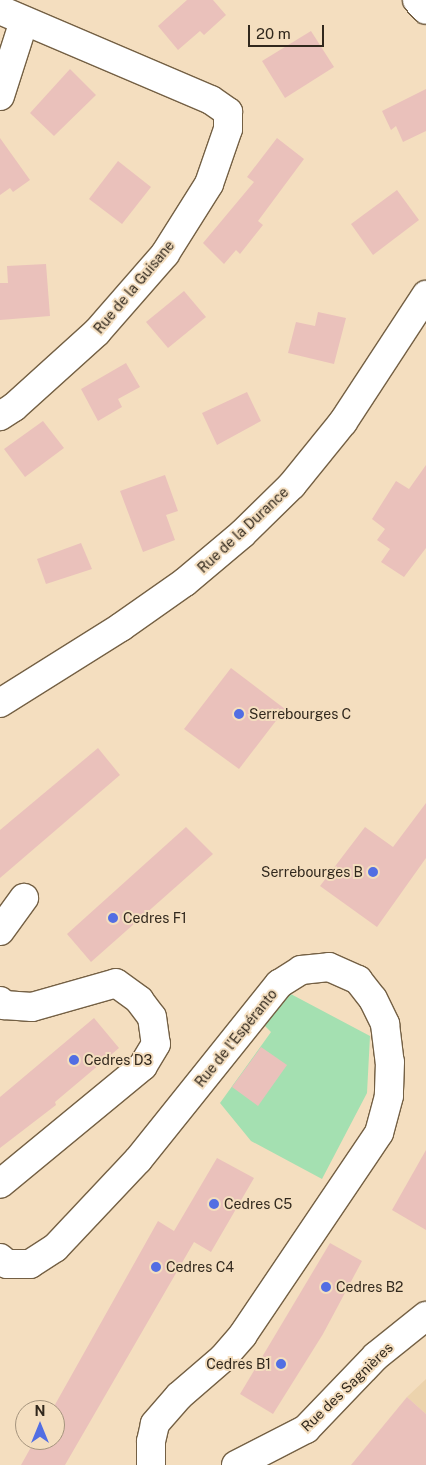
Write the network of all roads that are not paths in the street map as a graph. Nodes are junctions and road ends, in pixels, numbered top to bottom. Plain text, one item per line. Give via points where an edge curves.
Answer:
1 (417, 0) edge
2 (426, 10) edge
3 (12, 15) edge
4 (0, 96) edge
5 (426, 295) edge
6 (0, 416) edge
7 (0, 702) edge
8 (24, 898) dead end
9 (0, 931) edge
10 (0, 1001) edge
11 (0, 1184) edge
12 (0, 1258) edge
13 (426, 1316) edge
14 (151, 1465) edge
15 (236, 1465) edge

1 - 2 street
3 - 4 street
3 - 6 street, Rue de la Guisane via 211,100 228,112 228,129 209,184 165,254 97,332
5 - 7 street, Rue de la Durance via 343,422 292,485 242,534 185,582 121,627
8 - 9 street
10 - 11 street via 4,1005 32,1007 116,983 139,1000 152,1017 156,1044 143,1066
12 - 14 street, Rue de l'Espéranto via 7,1264 30,1264 55,1248 138,1160 279,984 302,970 329,967 358,980 373,999 386,1024 390,1062 388,1096 379,1133 243,1335 224,1358 178,1396 155,1424
13 - 15 street, Rue des Sagnières via 376,1356 306,1429

